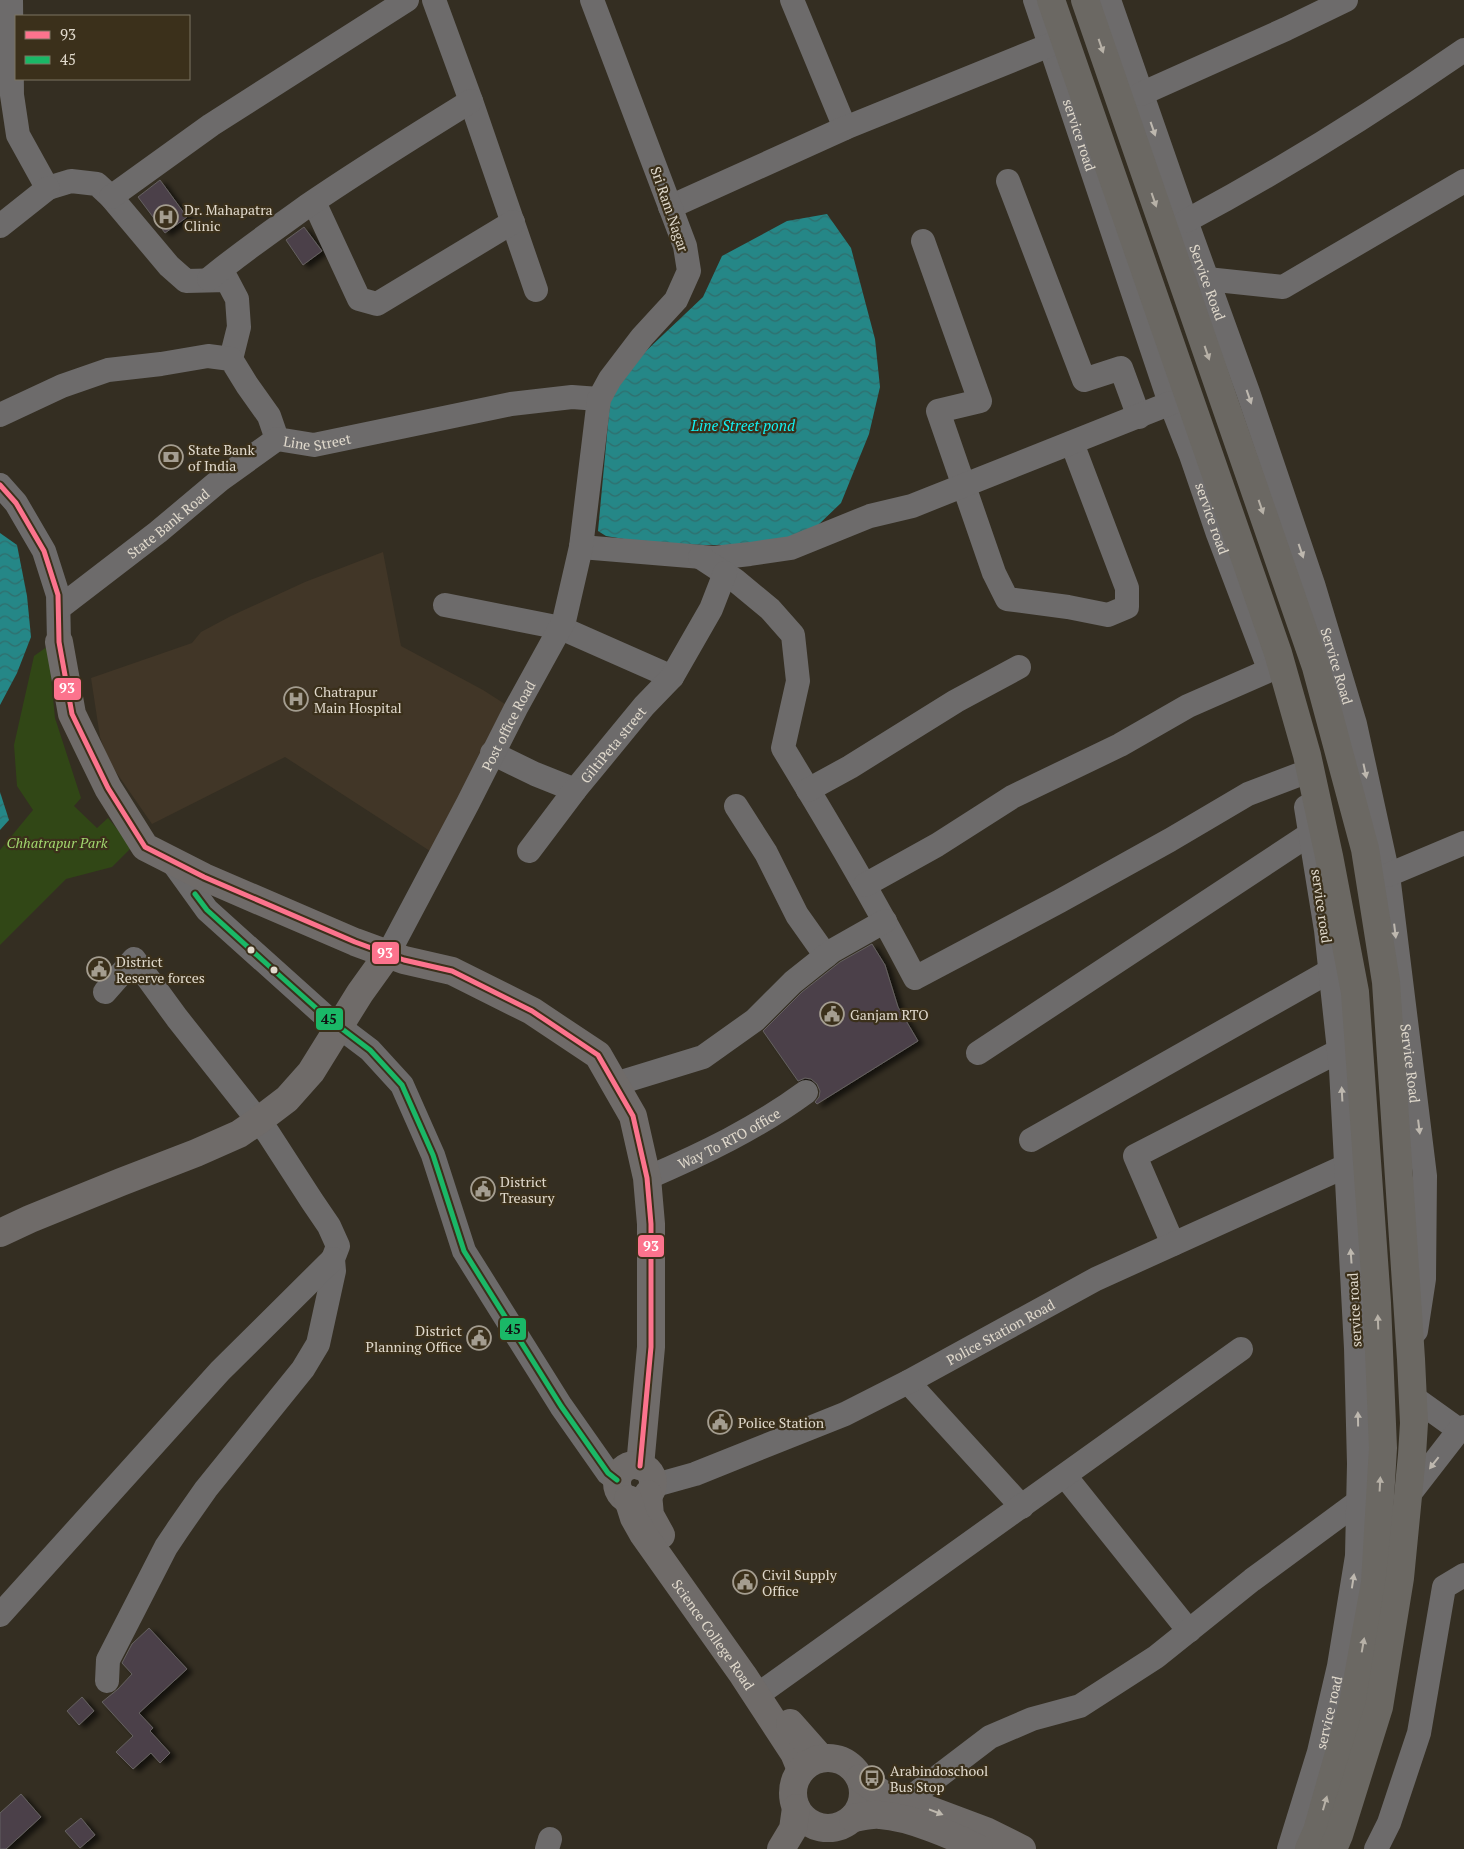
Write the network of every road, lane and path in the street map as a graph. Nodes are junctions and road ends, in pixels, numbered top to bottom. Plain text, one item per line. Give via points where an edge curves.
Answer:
1 (11, 0) edge
2 (407, 0) edge
3 (434, 0) edge
4 (592, 0) edge
5 (792, 0) edge
6 (1035, 0) edge
7 (1052, 0) edge
8 (1085, 0) edge
9 (1109, 0) edge
10 (1346, 0) edge
11 (1050, 46) junction
12 (1464, 50) edge
13 (5, 52) edge
14 (1141, 94) junction
15 (472, 100) junction
16 (845, 128) junction
17 (1008, 181) dead end
18 (1464, 181) edge
19 (48, 188) junction
20 (111, 197) junction
21 (314, 202) junction
22 (670, 207) junction
23 (1186, 221) junction
24 (513, 222) junction
25 (0, 226) edge
26 (923, 241) dead end
27 (209, 279) junction
28 (1207, 279) junction
29 (536, 290) dead end
30 (231, 359) junction
31 (599, 399) junction
32 (1171, 403) junction
33 (0, 415) edge
34 (1139, 417) junction
35 (277, 439) junction
36 (1072, 443) junction
37 (963, 484) junction
38 (0, 486) edge
39 (581, 547) junction
40 (700, 557) junction
41 (725, 573) junction
42 (445, 605) dead end
43 (59, 608) junction
44 (561, 628) junction
45 (59, 642) joint
46 (1019, 667) dead end
47 (1270, 670) junction
48 (672, 677) junction
49 (492, 754) junction
50 (1298, 775) junction
51 (575, 790) junction
52 (808, 790) junction
53 (736, 806) dead end
54 (1310, 834) junction
55 (1464, 843) edge
56 (530, 851) dead end
57 (170, 860) junction
58 (1388, 875) junction
59 (865, 885) junction
60 (886, 921) junction
61 (388, 954) junction
62 (826, 956) junction
63 (1330, 971) junction
64 (105, 992) dead end
65 (340, 1026) junction
66 (1339, 1051) junction
67 (978, 1053) dead end
68 (615, 1084) junction
69 (806, 1092) dead end
70 (258, 1121) junction
71 (1031, 1140) dead end
72 (1346, 1166) junction
73 (647, 1178) junction
74 (0, 1233) edge
75 (1172, 1244) junction
76 (333, 1258) junction
77 (1241, 1349) dead end
78 (1411, 1359) junction
79 (908, 1382) junction
80 (1413, 1397) junction
81 (1462, 1429) edge
82 (1065, 1476) junction
83 (637, 1485) junction
84 (1408, 1496) junction
85 (1358, 1502) junction
86 (1022, 1506) junction
87 (1464, 1575) edge
88 (0, 1615) edge
89 (1188, 1631) junction
90 (107, 1681) dead end
91 (761, 1692) junction
92 (811, 1764) junction
93 (860, 1778) junction
94 (906, 1801) junction
95 (796, 1808) junction
96 (853, 1818) junction
97 (816, 1826) junction
98 (781, 1849) edge
99 (798, 1849) edge
100 (979, 1849) edge
101 (1022, 1849) edge
102 (1289, 1849) edge
103 (1309, 1849) edge
104 (1333, 1849) edge
105 (1376, 1849) edge

1 - 13 street
2 - 20 street via 211,125
3 - 15 street
4 - 22 street, Sri Ram Nagar
5 - 16 street
6 - 11 street, service road
103 -> 7 highway via 1353,1704 1375,1583 1382,1458 1377,1303 1355,992 1307,755 1278,653
8 -> 78 highway via 1316,667 1365,849 1386,982
9 - 14 street, Service Road
10 - 14 street
11 - 16 street
11 - 32 street, service road
12 - 23 street via 1315,146
13 - 19 street via 18,135
14 -> 23 street, Service Road
15 - 21 street
15 - 24 street
16 - 22 street
17 - 34 street via 1084,380 1121,368
18 - 28 street via 1283,288
19 - 20 street via 71,181 97,184
19 - 25 street
20 - 27 street via 169,266 186,281
21 - 24 street via 359,299 376,304
21 - 27 street
22 - 31 street, Sri Ram Nagar via 685,246 689,271 676,300 642,337
23 - 28 street, Service Road
24 - 29 street
26 - 37 street via 980,401 938,412
27 - 30 street via 228,280 237,300 239,327
28 -> 58 street, Service Road via 1336,656 1355,724
30 - 33 street via 208,356 108,370 62,386
30 - 35 street, Line Street via 269,416
31 - 35 street, Line Street via 572,397 511,404 314,445
31 - 39 street, Post office Road
32 - 34 street
32 - 47 street, service road
34 - 36 street
35 - 43 street, State Bank Road via 220,480
36 - 37 street
36 - 37 street via 1127,588 1127,607 1108,615 1068,606 1007,599 994,573
37 - 40 street via 912,506 870,516 791,548
38 - 43 street via 16,504 44,551
39 - 40 street
39 - 44 street, Post office Road
40 - 41 street
41 - 48 street, GiltiPeta street via 711,609
41 - 52 street via 770,609 793,635 798,681 783,748
42 - 44 street
43 - 45 street
44 - 48 street
44 - 49 street, Post office Road
45 - 57 main road, Science College Road via 72,714 108,788 145,847
46 - 52 street
47 - 50 street, service road
47 - 59 street via 1188,706 1120,745 1012,798
48 - 51 street, GiltiPeta street
49 - 51 street, GiltiPeta street
49 - 61 street, Post office Road
50 - 54 street, service road
50 - 60 street via 1248,794 1069,896 915,978
51 - 56 street
52 - 59 street
53 - 62 street via 766,853 797,916
54 - 63 street, service road
54 - 67 street
55 - 58 street
57 - 61 main road, Science College Road via 274,908
57 - 65 street via 208,910
58 -> 78 street, Service Road via 1425,1176 1424,1279
59 - 60 street
60 - 62 street
61 - 65 main road, Post office Road
61 - 68 main road, Science College Road via 452,971 532,1011 598,1055
62 - 68 street via 793,982 755,1020 703,1058
63 - 66 street, service road
63 - 71 street
64 - 70 street via 134,959
65 - 70 main road, Post office Road via 311,1072 288,1099
65 - 83 street via 370,1050 402,1085 433,1155 464,1251 561,1406 608,1473
72 -> 66 street, service road
66 - 75 street via 1135,1156
68 - 73 main road, Science College Road via 633,1116
69 - 73 street, Way To RTO office via 732,1139
70 - 74 main road, Post office Road via 239,1134 196,1153
70 - 76 street via 329,1226 338,1246
72 - 75 street, Police Station Road
85 -> 72 street, service road via 1356,1348
73 - 83 main road, Science College Road via 651,1224 651,1347
75 - 79 street, Police Station Road via 1096,1279
76 - 88 street via 220,1371
76 - 90 street via 334,1271 318,1344 298,1376 206,1489 174,1535 108,1660
77 - 82 street
78 - 80 highway
79 - 83 street, Police Station Road via 845,1414 695,1474
79 - 86 street
80 - 81 street
80 - 84 highway
81 -> 84 street
82 - 86 street
82 - 89 street
83 - 91 main road, Science College Road via 672,1553
84 - 104 highway via 1400,1578 1379,1707
85 - 89 street
102 -> 85 street, service road via 1319,1752 1339,1666 1357,1556
86 - 91 street
87 - 105 street via 1444,1588 1419,1733 1389,1823
89 - 94 street via 1156,1657 1080,1706 1032,1719 990,1737
91 - 92 main road, Science College Road via 794,1753
92 - 93 main road via 833,1758 854,1769
92 - 95 main road via 796,1779 793,1798
93 - 94 main road via 884,1795
93 - 96 main road via 862,1802
94 -> 101 main road via 986,1831
95 - 97 main road
95 - 98 main road via 793,1829
96 - 97 main road via 836,1828
96 - 100 main road via 877,1814 896,1817
97 - 99 main road

